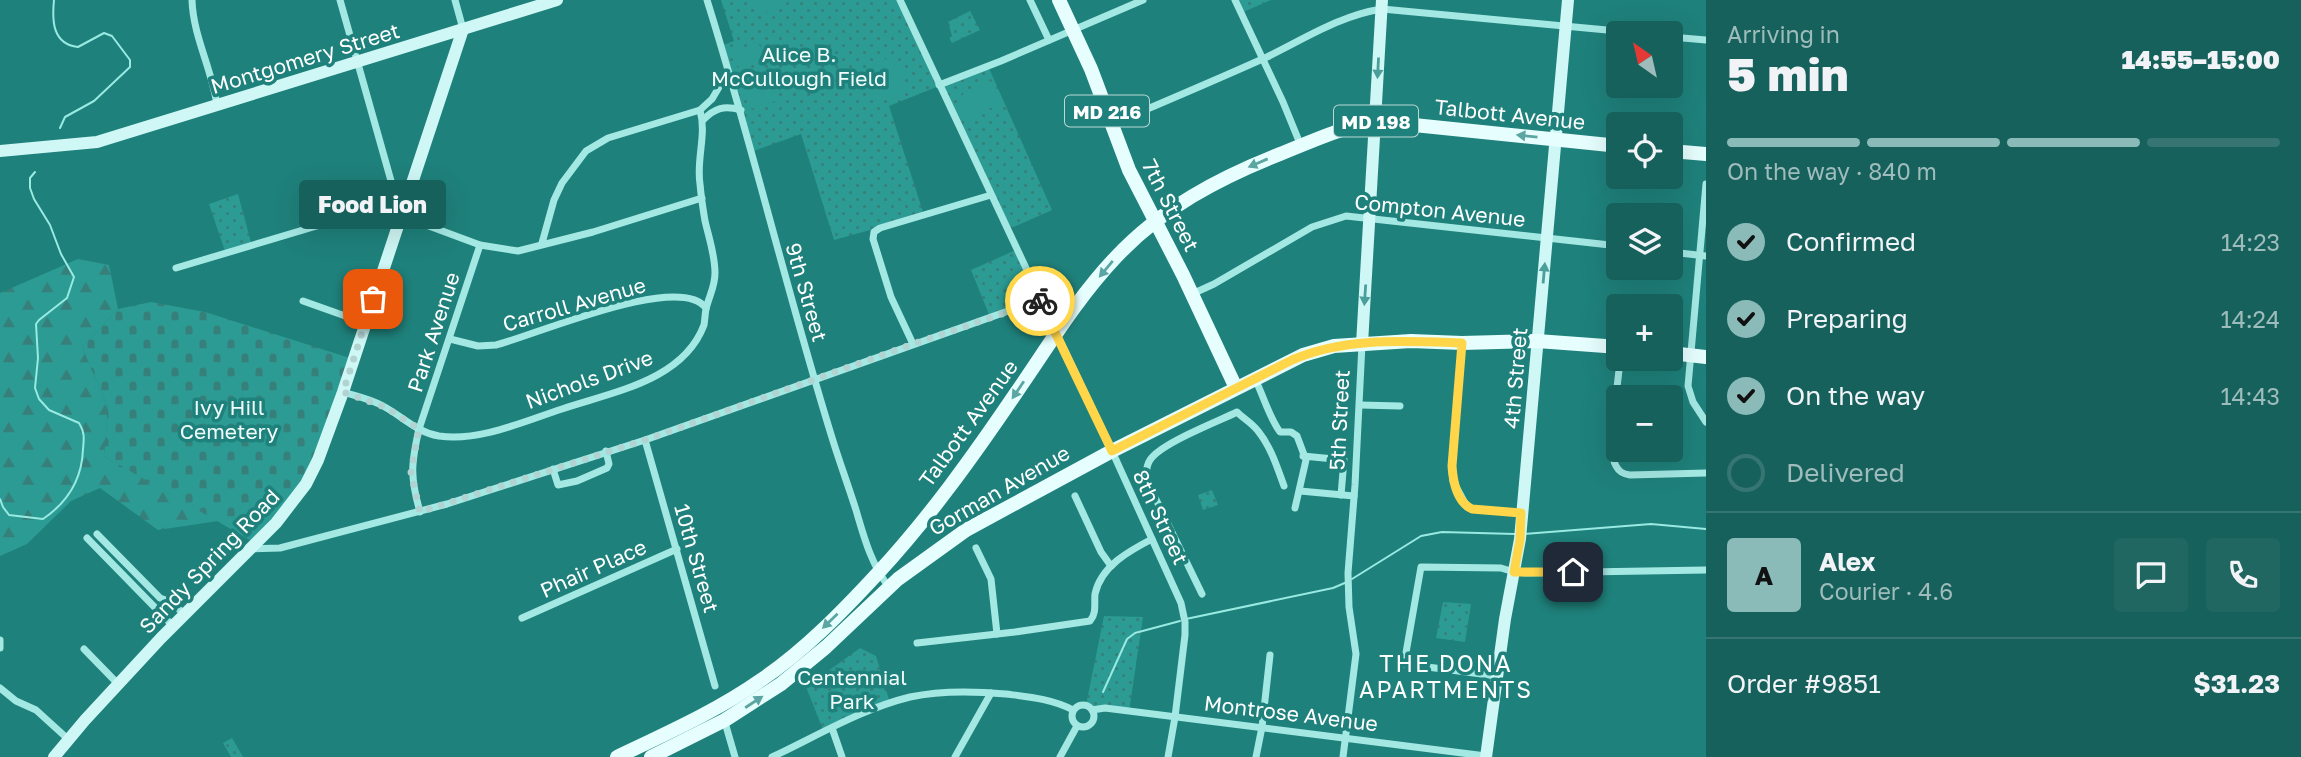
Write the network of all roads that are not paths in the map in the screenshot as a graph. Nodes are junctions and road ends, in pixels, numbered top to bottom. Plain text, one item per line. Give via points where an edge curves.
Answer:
1 (192, 0) edge
2 (340, 0) edge
3 (455, 0) edge
4 (557, 0) edge
5 (707, 0) edge
6 (900, 0) edge
7 (1030, 0) edge
8 (1059, 0) edge
9 (1143, 0) edge
10 (1235, 0) edge
11 (1568, 0) edge
12 (1382, 4) edge
13 (1566, 26) junction
14 (463, 29) junction
15 (1073, 29) junction
16 (1606, 30) edge
17 (1684, 38) edge
18 (1049, 40) junction
19 (1706, 40) edge
20 (1262, 59) junction
21 (358, 62) junction
22 (728, 72) junction
23 (939, 85) junction
24 (217, 104) junction
25 (700, 110) junction
26 (741, 110) junction
27 (703, 120) junction
28 (1375, 121) junction
29 (1111, 125) junction
30 (1555, 139) junction
31 (1606, 145) edge
32 (1301, 146) junction
33 (0, 151) edge
34 (1683, 152) edge
35 (1706, 154) edge
36 (1706, 184) edge
37 (991, 195) junction
38 (702, 198) junction
39 (401, 208) junction
40 (1371, 220) junction
41 (1155, 222) junction
42 (1547, 238) junction
43 (542, 243) junction
44 (481, 245) junction
45 (1606, 245) edge
46 (1683, 254) edge
47 (1703, 256) edge
48 (176, 268) dead end
49 (1192, 294) junction
50 (1039, 300) junction
51 (303, 301) dead end
52 (706, 309) junction
53 (365, 323) junction
54 (1056, 334) junction
55 (450, 339) junction
56 (1537, 341) junction
57 (1462, 343) junction
58 (913, 344) junction
59 (1362, 344) junction
60 (1606, 346) edge
61 (1699, 356) edge
62 (1619, 371) edge
63 (814, 379) junction
64 (1255, 379) junction
65 (1236, 388) junction
66 (343, 392) junction
67 (1360, 405) junction
68 (1400, 406) dead end
69 (1182, 416) junction
70 (1706, 422) edge
71 (419, 429) junction
72 (1191, 434) junction
73 (645, 440) junction
74 (606, 451) junction
75 (1112, 451) junction
76 (1303, 456) junction
77 (553, 469) junction
78 (1706, 472) edge
79 (1284, 486) dead end
80 (1300, 491) junction
81 (1341, 495) junction
82 (1075, 496) dead end
83 (1354, 496) junction
84 (1295, 508) dead end
85 (420, 512) junction
86 (1521, 513) junction
87 (97, 534) dead end
88 (87, 538) dead end
89 (1152, 539) junction
90 (976, 548) dead end
91 (248, 549) junction
92 (677, 549) junction
93 (1111, 566) junction
94 (1706, 570) edge
95 (1514, 572) junction
96 (878, 573) junction
97 (890, 587) junction
98 (1202, 594) dead end
99 (185, 614) junction
100 (522, 618) dead end
101 (173, 626) junction
102 (997, 634) junction
103 (0, 640) edge
104 (917, 643) dead end
105 (0, 648) edge
106 (84, 649) dead end
107 (1270, 655) dead end
108 (1497, 676) junction
109 (119, 685) junction
110 (715, 686) dead end
111 (0, 688) edge
112 (991, 693) junction
113 (720, 705) junction
114 (1092, 709) junction
115 (1073, 710) junction
116 (1175, 717) junction
117 (724, 720) junction
118 (1077, 726) junction
119 (1262, 727) junction
120 (832, 728) junction
121 (1346, 737) junction
122 (69, 740) junction
123 (54, 757) edge
124 (617, 757) edge
125 (651, 757) edge
126 (735, 757) edge
127 (772, 757) edge
128 (842, 757) edge
129 (955, 757) edge
130 (1060, 757) edge
131 (1168, 757) edge
132 (1256, 757) edge
133 (1343, 757) edge
134 (1486, 757) edge

1 - 24 street
2 - 21 street
3 - 14 street
4 - 14 street, Montgomery Street
5 - 22 street, 9th Street
6 - 23 street, 8th Street
7 - 18 street
8 - 15 main road, 7th Street / MD 216
9 - 15 street
10 - 20 street
11 - 13 street, 4th Street
12 - 13 street
12 - 20 street
12 -> 28 street, 5th Street
13 - 16 street
13 - 30 street, 4th Street
14 - 21 street, Montgomery Street
14 - 39 street, Sandy Spring Road
15 - 18 street
15 - 29 main road, 7th Street / MD 216
17 - 19 street
18 - 23 street
20 - 29 street
20 - 32 street
21 - 24 street, Montgomery Street
21 - 39 street
22 - 25 street
22 - 26 street, 9th Street
23 - 37 street, 8th Street
24 - 33 street, Montgomery Street via 97,142
25 - 27 street, Nichols Drive
25 - 43 street via 608,138 586,151 562,183
26 - 27 street via 726,106
26 - 63 street, 9th Street
27 - 38 street, Nichols Drive via 698,170
30 -> 28 main road, Talbott Avenue / MD 198
28 - 32 main road, Talbott Avenue / MD 198
28 - 40 street, 5th Street
29 - 41 main road, 7th Street / MD 216
30 - 31 main road, Talbott Avenue / MD 198
30 - 42 street, 4th Street
32 -> 41 main road, Talbott Avenue / MD 198 via 1210,185
34 - 35 main road
36 - 47 street
37 - 50 street, 8th Street
37 - 58 street via 874,232 887,286
38 - 43 street
38 - 52 street, Nichols Drive via 715,273
39 - 44 street
39 - 48 street
39 - 53 street, Sandy Spring Road
40 - 42 street, Compton Avenue
40 - 49 street, Compton Avenue via 1346,216 1326,221
40 -> 59 street, 5th Street
41 - 49 main road, 7th Street / MD 216
41 -> 54 main road, Talbott Avenue / MD 198 via 1116,257
42 - 45 street, Compton Avenue
56 -> 42 street, 4th Street
43 - 44 street via 518,251
44 - 55 street, Park Avenue
46 - 47 street
47 - 61 street
49 - 65 main road, 7th Street / MD 216
50 - 54 street, 8th Street
50 - 58 street
51 - 53 street
52 - 55 street, Carroll Avenue via 697,300 659,297 496,345
52 - 71 street, Nichols Drive via 703,326 687,351 637,384 480,433 439,436
53 - 66 street, Sandy Spring Road
54 - 75 street, 8th Street
54 -> 96 main road, Talbott Avenue / MD 198 via 948,488
55 - 71 street, Park Avenue
56 - 57 main road, Gorman Avenue
56 - 60 main road, Gorman Avenue
56 - 86 street, 4th Street
57 - 59 main road, Gorman Avenue
57 - 86 street via 1453,481 1467,507
58 - 63 street
59 - 64 main road, Gorman Avenue via 1315,350
59 - 67 street, 5th Street
61 - 70 street via 1689,391
62 - 78 street via 1612,453 1617,468 1630,475
63 - 73 street
63 - 96 street, 9th Street
64 - 65 main road, Gorman Avenue
64 - 76 street via 1273,424 1280,432 1297,436
65 - 69 main road, Gorman Avenue
66 - 71 street, Nichols Drive via 385,407
66 - 91 street, Sandy Spring Road via 306,484 276,523
67 - 68 street
67 - 83 street, 5th Street
69 - 72 street
69 - 75 main road, Gorman Avenue
71 - 85 street, Park Avenue via 411,472
72 - 79 street via 1237,412 1264,440
72 - 98 street via 1151,458 1146,472 1152,495
73 - 74 street
73 - 92 street, 10th Street
74 - 77 street
74 - 77 street via 607,468 570,483 558,485
75 - 89 street, 8th Street
75 - 97 main road, Gorman Avenue via 966,530
76 - 80 street
76 - 81 street via 1344,460
77 - 85 street
80 - 81 street
80 - 84 street
81 - 83 street
82 - 93 street
83 - 121 street, 5th Street via 1348,590 1356,654
85 - 91 street via 280,548
86 - 95 street, 4th Street
87 - 99 street via 160,598
88 - 101 street
89 - 93 street
89 - 116 street, 8th Street via 1185,622
90 - 102 street via 991,579
91 - 99 street, Sandy Spring Road
92 - 100 street, Phair Place
92 - 110 street, 10th Street
93 - 102 street via 1098,585 1090,621
94 - 95 street
95 - 108 street, 4th Street
95 - 108 street via 1421,567 1404,664
96 - 97 street, 9th Street
96 -> 113 main road, MD 198 via 792,656
117 -> 97 main road, Gorman Avenue via 802,668
99 - 101 street, Sandy Spring Road
101 - 109 street, Sandy Spring Road
102 - 104 street
103 - 105 street
106 - 109 street
107 - 119 street
108 - 134 street, 4th Street
109 - 122 street, Sandy Spring Road
111 - 122 street via 36,710
112 - 115 street via 1058,702
112 - 120 street via 956,691 912,697
112 - 129 street
113 - 117 street
113 - 124 main road, MD 198
114 - 115 street via 1082,705
114 - 116 street, Montrose Avenue
114 - 118 street via 1091,723
115 - 118 street
116 - 119 street, Montrose Avenue
116 - 131 street, 8th Street
117 - 125 main road, Gorman Avenue
117 - 126 street
118 - 130 street
119 - 121 street, Montrose Avenue
119 - 132 street
120 - 127 street
120 - 128 street
121 - 133 street, 5th Street
121 - 134 street, Montrose Avenue
122 - 123 street, Sandy Spring Road

